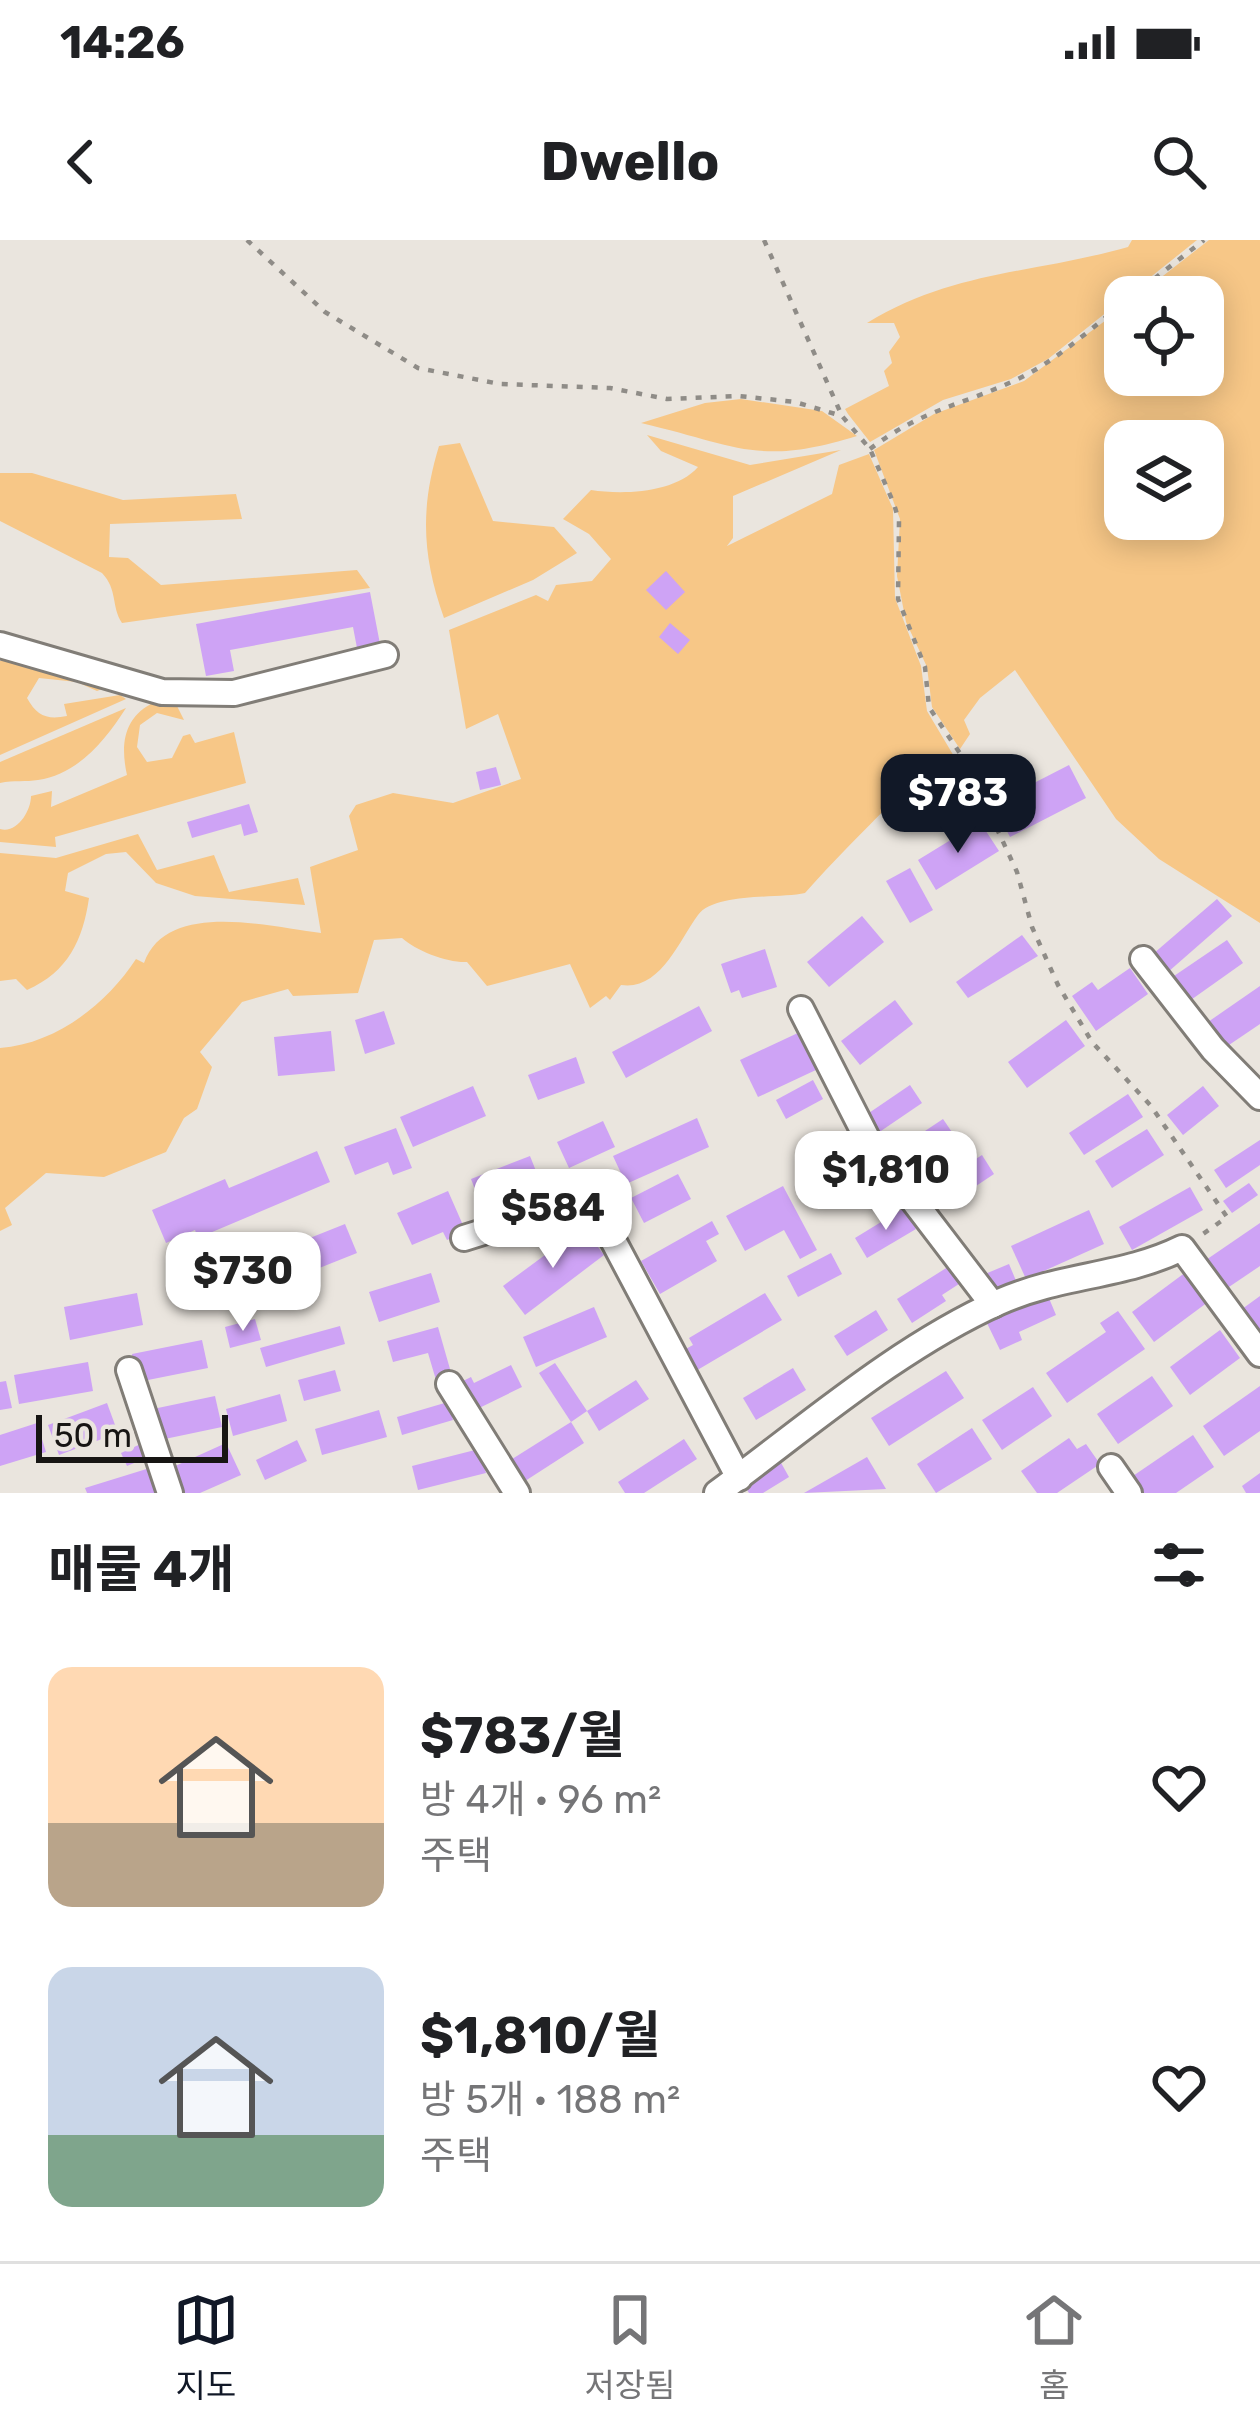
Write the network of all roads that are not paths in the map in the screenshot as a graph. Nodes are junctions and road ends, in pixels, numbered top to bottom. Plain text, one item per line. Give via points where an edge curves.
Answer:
1 (0, 645) edge
2 (385, 655) dead end
3 (1143, 959) dead end
4 (801, 1010) dead end
5 (1260, 1097) edge
6 (464, 1238) dead end
7 (993, 1305) junction
8 (1260, 1354) edge
9 (129, 1370) dead end
10 (449, 1384) dead end
11 (1111, 1466) dead end
12 (739, 1478) junction
13 (170, 1493) edge
14 (517, 1493) edge
15 (717, 1493) edge
16 (1129, 1493) edge

1 - 2 street via 162,692 234,693
3 - 5 street
4 - 7 street via 870,1144
6 - 12 street via 573,1204 598,1212
7 - 8 street via 1182,1248
7 - 12 street via 898,1361
9 - 13 street
10 - 14 street
11 - 16 street
12 - 15 street

